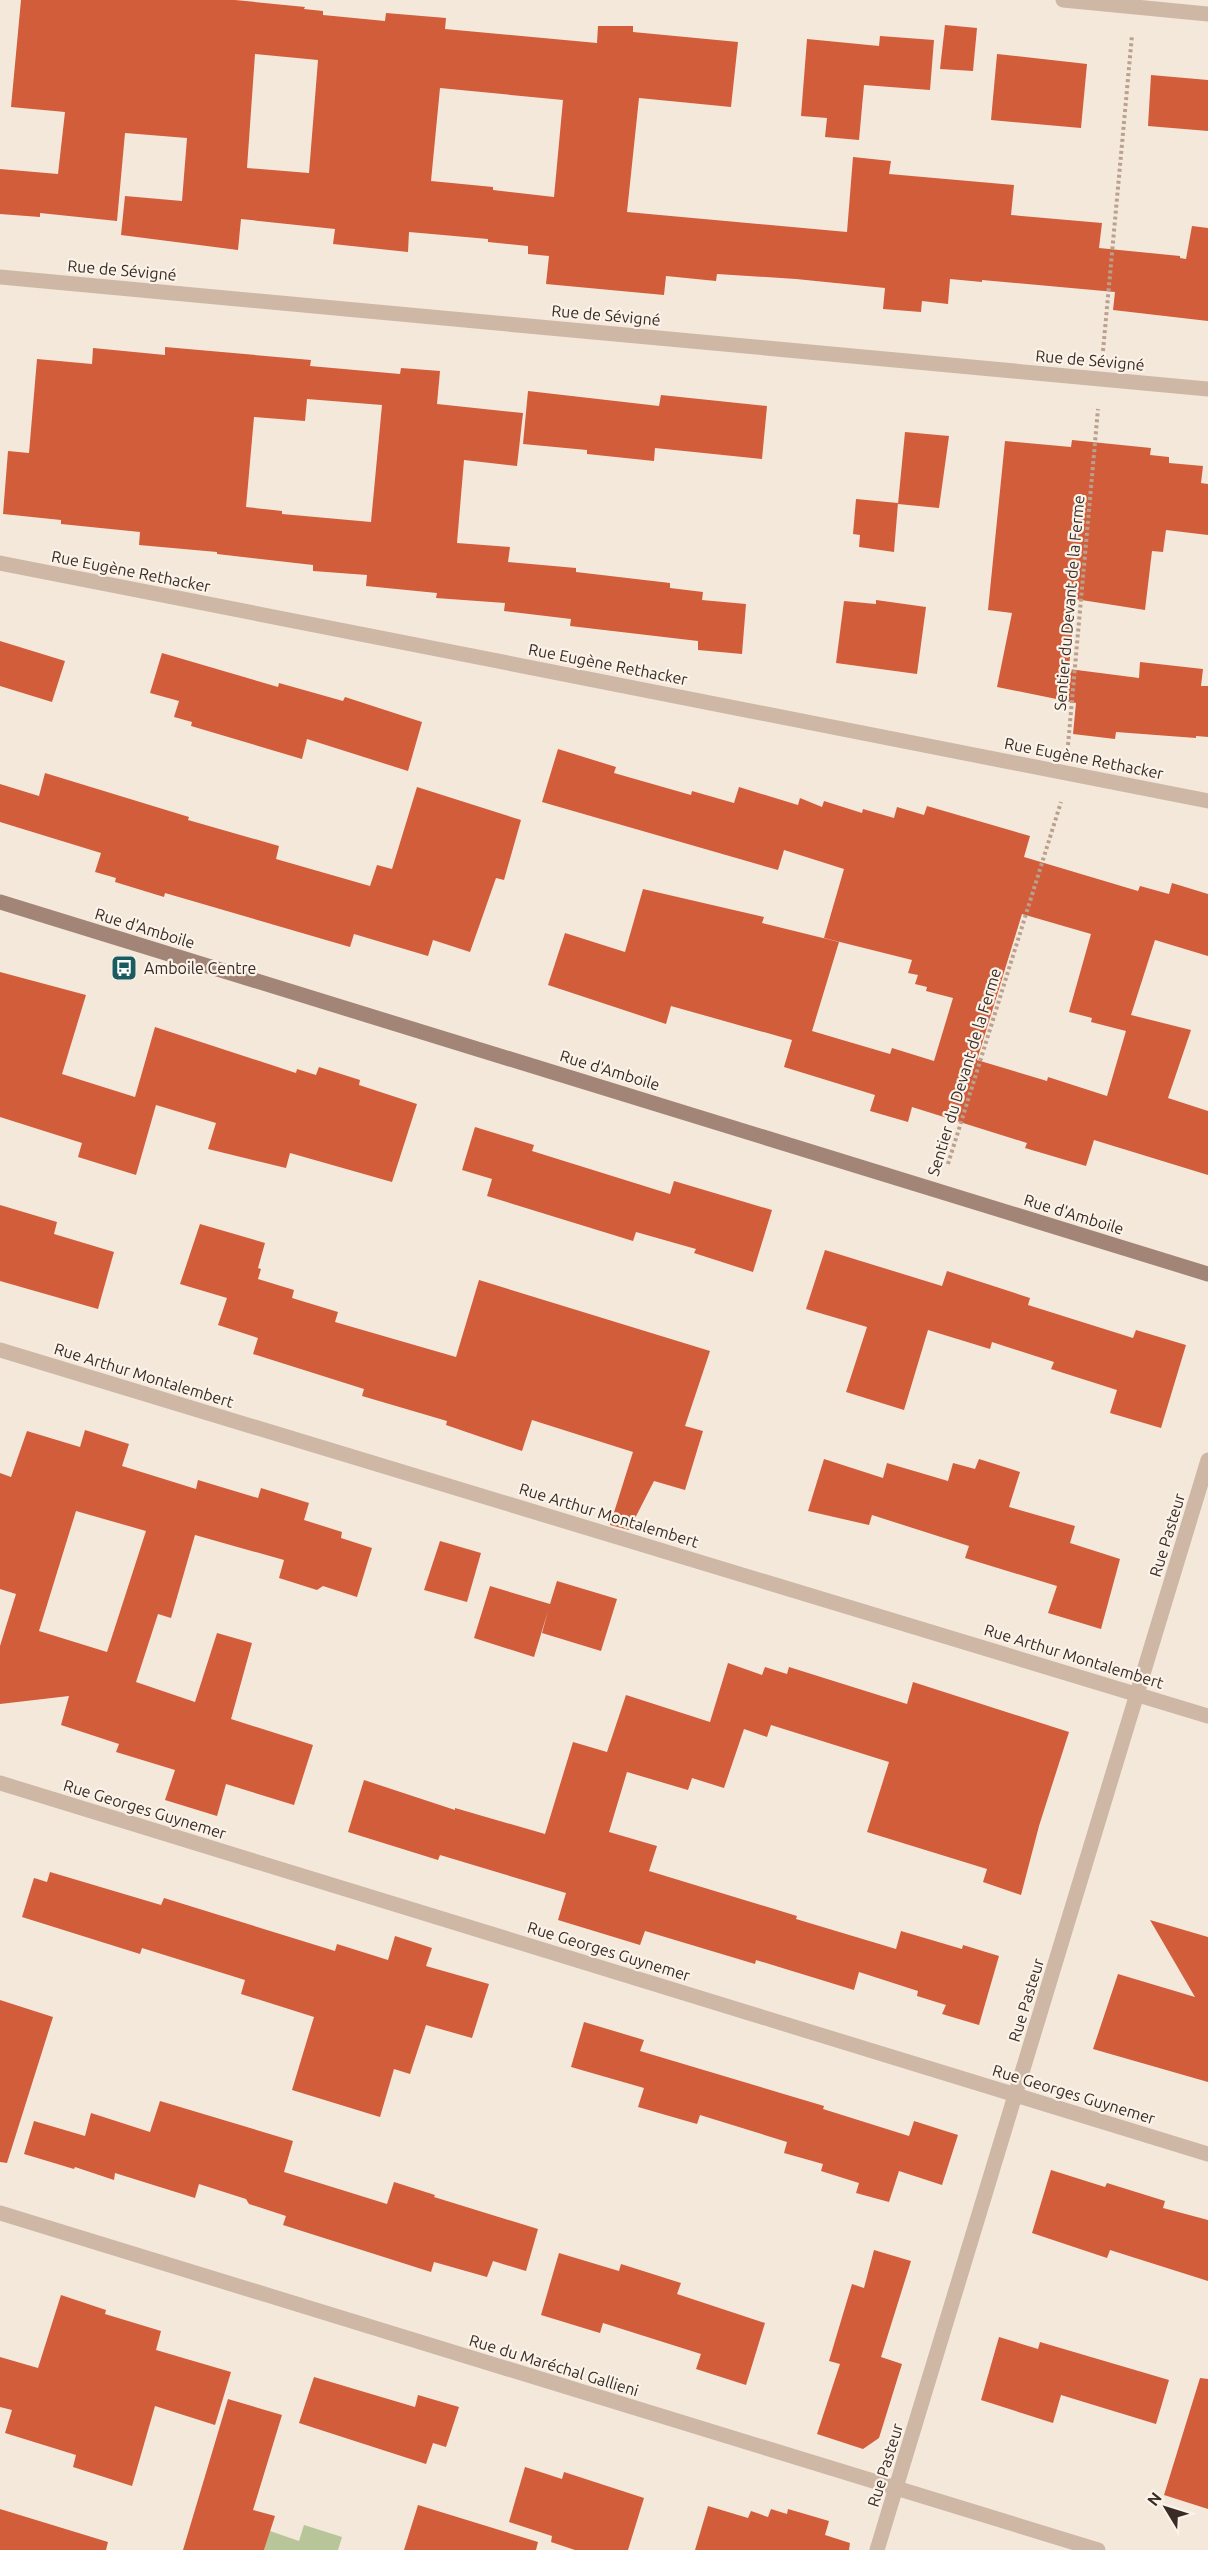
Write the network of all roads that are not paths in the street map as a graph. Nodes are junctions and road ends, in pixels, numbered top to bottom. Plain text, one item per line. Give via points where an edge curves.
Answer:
1 (1063, 0) edge
2 (1208, 14) edge
3 (0, 277) edge
4 (1208, 389) edge
5 (0, 563) edge
6 (1208, 801) edge
7 (0, 902) edge
8 (1208, 1274) edge
9 (0, 1350) edge
10 (1208, 1460) edge
11 (1138, 1694) junction
12 (1208, 1716) edge
13 (0, 1783) edge
14 (1015, 2096) junction
15 (1208, 2154) edge
16 (0, 2213) edge
17 (896, 2488) junction
18 (877, 2550) edge
19 (1098, 2550) edge

1 - 2 street
3 - 4 street, Rue de Sévigné
5 - 6 street, Rue Eugène Rethacker
7 - 8 street, Rue d'Amboile
9 - 11 street, Rue Arthur Montalembert
10 - 11 street, Rue Pasteur
11 - 12 street, Rue Arthur Montalembert
11 - 14 street, Rue Pasteur
13 - 14 street, Rue Georges Guynemer
14 - 15 street, Rue Georges Guynemer
14 - 17 street, Rue Pasteur
16 - 17 street, Rue du Maréchal Gallieni
17 - 18 street, Rue Pasteur
17 - 19 street, Rue du Maréchal Gallieni

